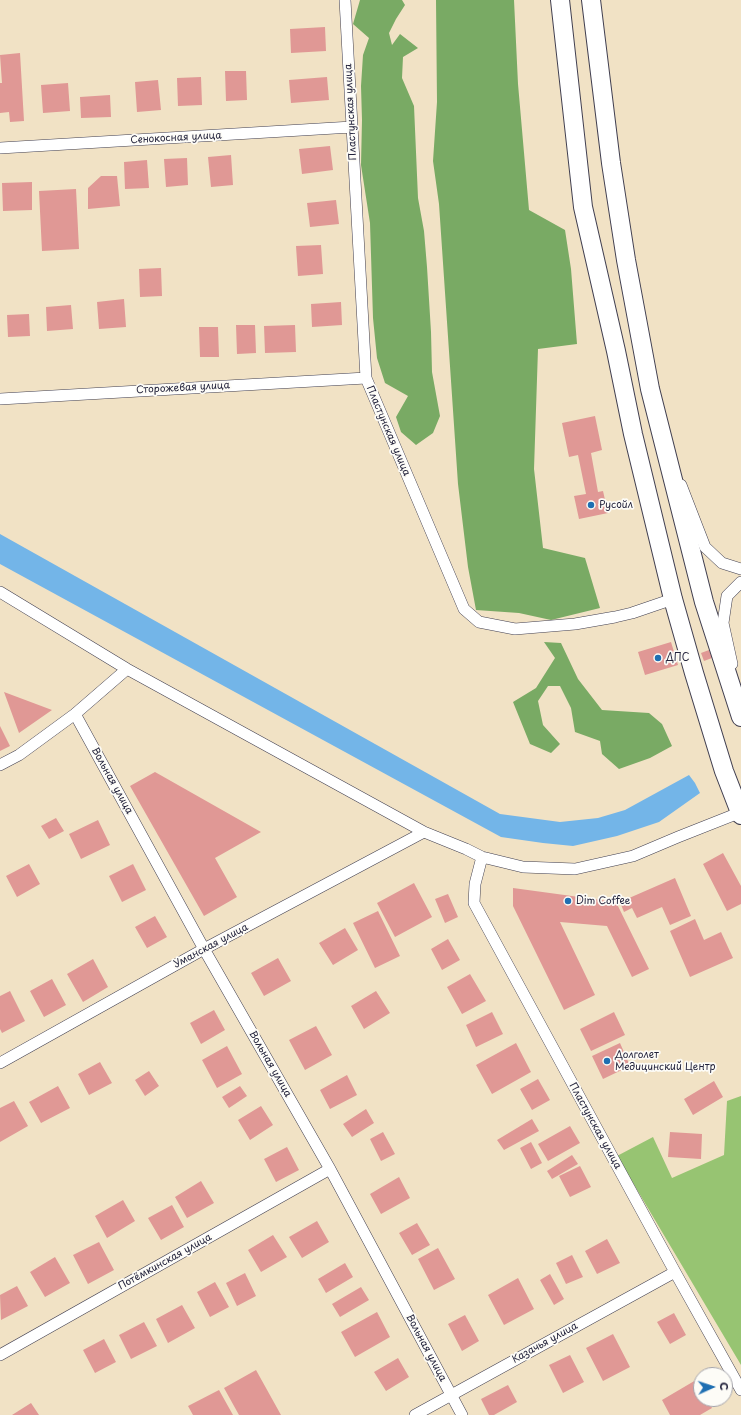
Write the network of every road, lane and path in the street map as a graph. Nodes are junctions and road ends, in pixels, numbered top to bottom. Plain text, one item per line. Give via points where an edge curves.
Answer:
1 (345, 0) edge
2 (560, 0) edge
3 (591, 0) edge
4 (352, 127) junction
5 (0, 148) edge
6 (366, 378) junction
7 (0, 399) edge
8 (668, 459) junction
9 (741, 569) edge
10 (741, 582) edge
11 (0, 592) edge
12 (673, 599) junction
13 (127, 669) junction
14 (75, 714) junction
15 (741, 717) edge
16 (0, 765) edge
17 (741, 814) edge
18 (424, 832) junction
19 (482, 857) junction
20 (204, 949) junction
21 (0, 1063) edge
22 (330, 1169) junction
23 (675, 1272) junction
24 (0, 1355) edge
25 (741, 1390) edge
26 (451, 1395) junction
27 (414, 1415) edge
28 (462, 1415) edge

1 - 4 street, Пластунская улица
2 - 12 main road via 583,207 633,434
3 - 8 main road via 626,260 650,389
4 - 5 street, Сенокосная улица
4 - 6 street, Пластунская улица
6 - 7 street, Сторожевая улица
6 - 12 street, Пластунская улица via 464,609 479,622 514,629 575,624 632,613
8 - 9 street via 685,493 705,547 722,563
8 - 15 main road via 704,602
10 - 15 street via 727,596 723,624
11 - 13 street
12 - 17 main road via 724,771
13 - 14 street
13 - 18 street
14 - 16 street via 19,755
14 - 20 street, Вольная улица
17 - 19 street via 633,856 575,869 523,867
18 - 19 street
18 - 20 street, Уманская улица
19 - 23 street, Пластунская улица via 475,884 474,903
20 - 21 street, Уманская улица
20 - 22 street, Вольная улица
22 - 24 street, Потёмкинская улица
22 - 26 street, Вольная улица
23 - 25 street, Пластунская улица
23 - 26 street, Казачья улица
26 - 27 street, Казачья улица
26 - 28 street, Вольная улица

